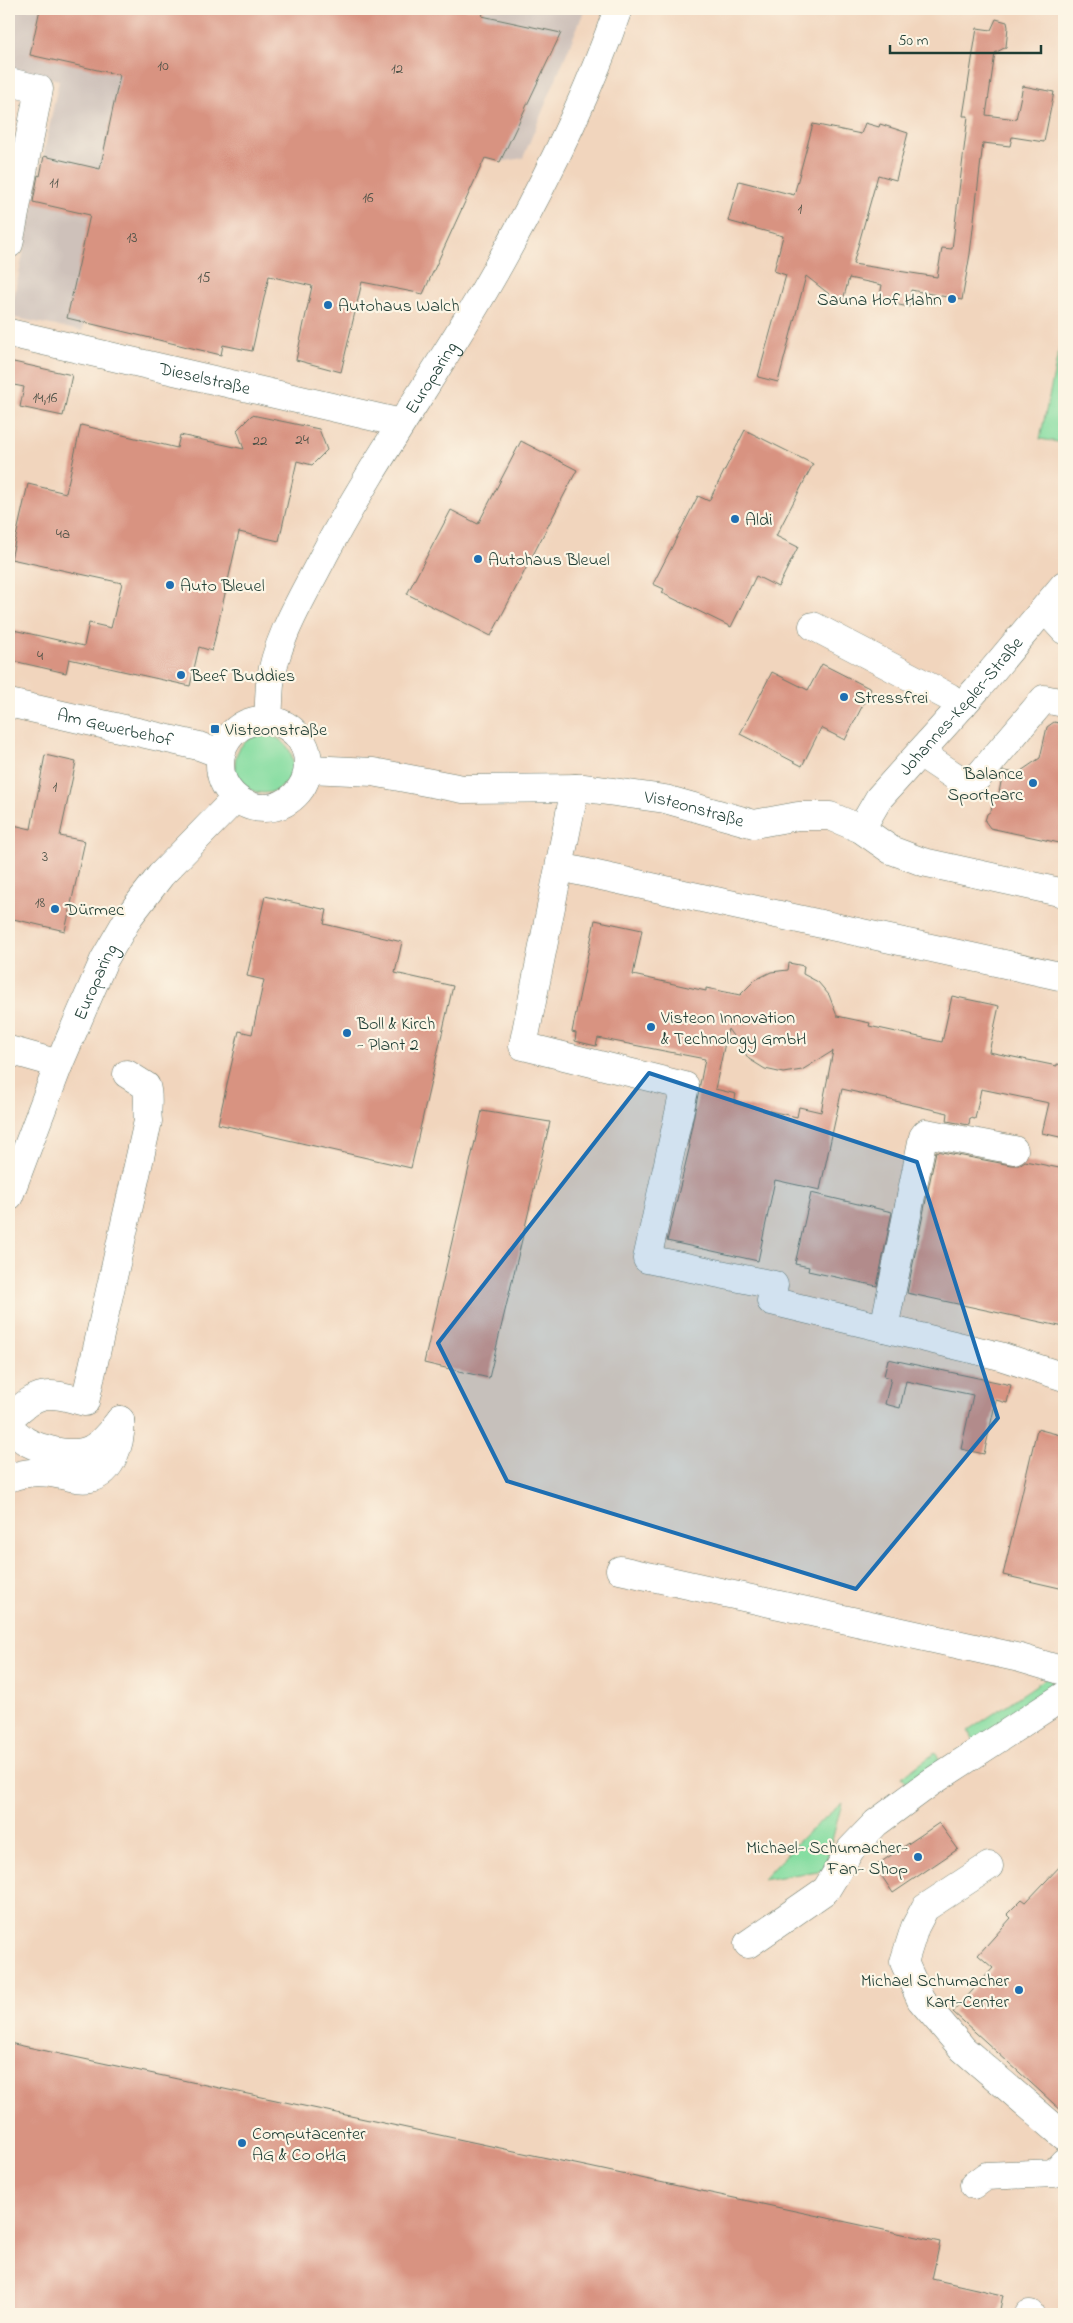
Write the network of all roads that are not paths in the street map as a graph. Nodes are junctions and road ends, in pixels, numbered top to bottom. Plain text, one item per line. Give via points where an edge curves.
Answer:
1 (618, 9) edge
2 (9, 82) edge
3 (9, 244) edge
4 (9, 333) edge
5 (402, 423) junction
6 (1064, 585) edge
7 (1045, 609) junction
8 (813, 626) dead end
9 (1064, 630) edge
10 (9, 702) edge
11 (1064, 703) edge
12 (962, 706) junction
13 (268, 720) junction
14 (920, 753) junction
15 (220, 754) junction
16 (309, 769) junction
17 (575, 788) junction
18 (235, 799) junction
19 (861, 829) junction
20 (560, 867) junction
21 (1064, 893) edge
22 (1064, 977) edge
23 (9, 1050) edge
24 (59, 1064) junction
25 (127, 1074) dead end
26 (1014, 1150) dead end
27 (9, 1196) edge
28 (884, 1328) junction
29 (1064, 1377) edge
30 (12, 1424) edge
31 (9, 1478) edge
32 (620, 1570) dead end
33 (1064, 1671) edge
34 (1064, 1696) edge
35 (989, 1866) dead end
36 (748, 1944) dead end
37 (1064, 2136) edge
38 (1064, 2162) edge
39 (974, 2185) dead end

1 - 5 street, Europaring via 555,160 484,291
2 - 3 street via 39,89
4 - 5 street, Dieselstraße
5 - 13 street, Europaring via 347,512 292,617 270,682
6 - 7 street, Johannes-Kepler-Straße
7 - 9 street
7 - 12 street, Johannes-Kepler-Straße
8 - 12 street
10 - 15 street, Am Gewerbehof via 198,746
11 - 14 street via 1044,699 978,777 962,781
12 - 14 street, Johannes-Kepler-Straße
13 - 15 street via 253,721 238,728 227,739
13 - 16 street via 285,725 298,736 307,751
14 - 19 street, Johannes-Kepler-Straße via 879,798
15 - 18 street via 221,778
16 - 17 street, Visteonstraße via 373,772 463,789
16 - 18 street via 303,787 290,801 272,809 252,808
17 - 19 street, Visteonstraße via 665,799 754,824 798,816 830,816
17 - 20 street
18 - 24 street, Europaring via 161,875 130,915 104,960
19 - 21 street, Visteonstraße via 891,850 923,862
20 - 22 street
20 - 28 street via 523,1046 685,1086 647,1259 774,1285 771,1301
23 - 24 street
24 - 27 street, Europaring
25 - 30 street via 146,1086 148,1121 85,1402 49,1394 37,1396 30,1400
26 - 28 street via 926,1132
28 - 29 street via 1000,1356
30 - 31 street via 19,1455
30 - 31 street via 37,1446 71,1454 84,1453 98,1446 120,1420 122,1434 109,1463 90,1478 30,1472
32 - 33 street via 1020,1658
34 - 36 street via 930,1783 876,1823 851,1849 826,1890
35 - 37 street via 925,1908 904,1962 921,2000 963,2049
38 - 39 street via 1054,2173 986,2176

